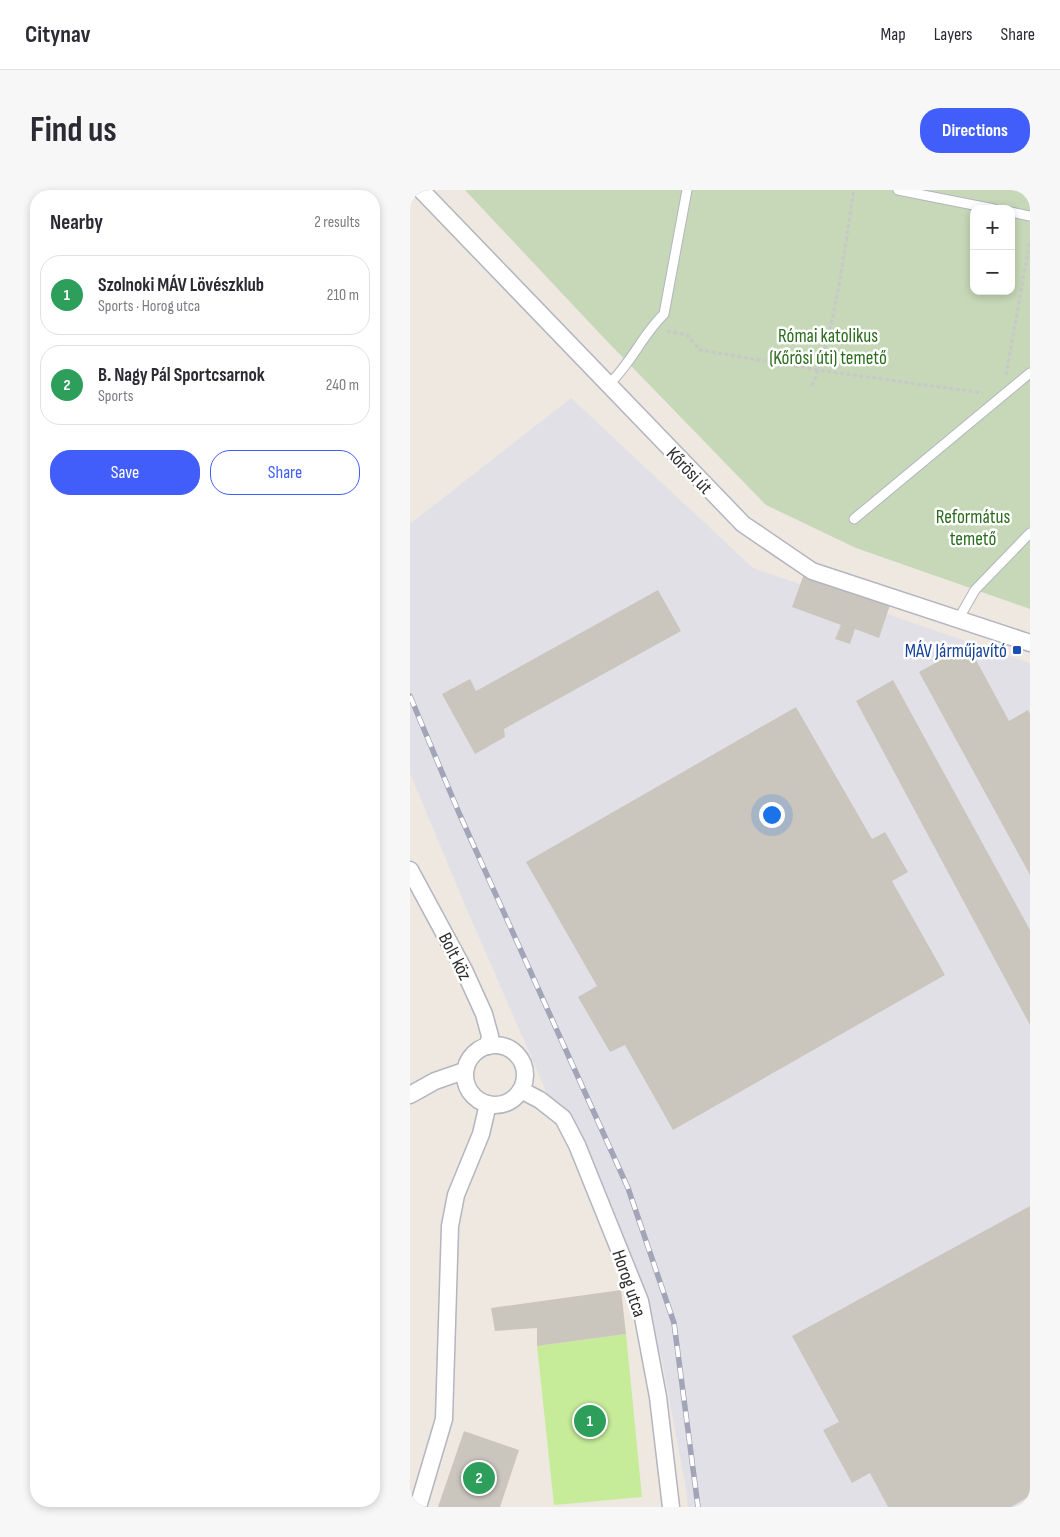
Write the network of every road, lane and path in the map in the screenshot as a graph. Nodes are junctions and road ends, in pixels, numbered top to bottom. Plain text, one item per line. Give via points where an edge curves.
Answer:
1 (420, 190) edge
2 (687, 190) edge
3 (854, 190) edge
4 (898, 190) edge
5 (974, 205) edge
6 (1015, 213) edge
7 (1030, 216) edge
8 (1030, 241) edge
9 (651, 327) junction
10 (818, 370) junction
11 (1030, 372) edge
12 (608, 385) junction
13 (812, 386) dead end
14 (1002, 396) junction
15 (854, 520) dead end
16 (1030, 533) edge
17 (959, 618) junction
18 (1030, 643) edge
19 (410, 870) edge
20 (488, 1046) junction
21 (464, 1071) junction
22 (521, 1090) junction
23 (410, 1095) edge
24 (488, 1104) junction
25 (418, 1507) edge
26 (671, 1507) edge

1 - 12 street, Kőrösi út
2 - 9 lane via 664,314
3 - 10 path via 839,280
4 - 5 lane
6 - 7 lane
8 - 14 path
9 - 10 path via 687,335 700,350
9 - 12 lane via 622,373
10 - 13 path
10 - 14 path
11 - 14 lane
12 - 17 street, Kőrösi út via 744,524 812,571
14 - 15 lane
16 - 17 lane via 976,590
17 - 18 street, Kőrösi út
19 - 20 street, Bolt köz via 480,1005 490,1036
20 - 21 street via 475,1052
20 - 22 street via 506,1047 520,1057 525,1073
21 - 23 street via 435,1081
21 - 24 street via 464,1080 472,1096
22 - 24 street via 504,1104
22 - 26 street, Horog utca via 563,1118 640,1301 658,1397
24 - 25 street via 481,1134 456,1194 450,1226 444,1419

